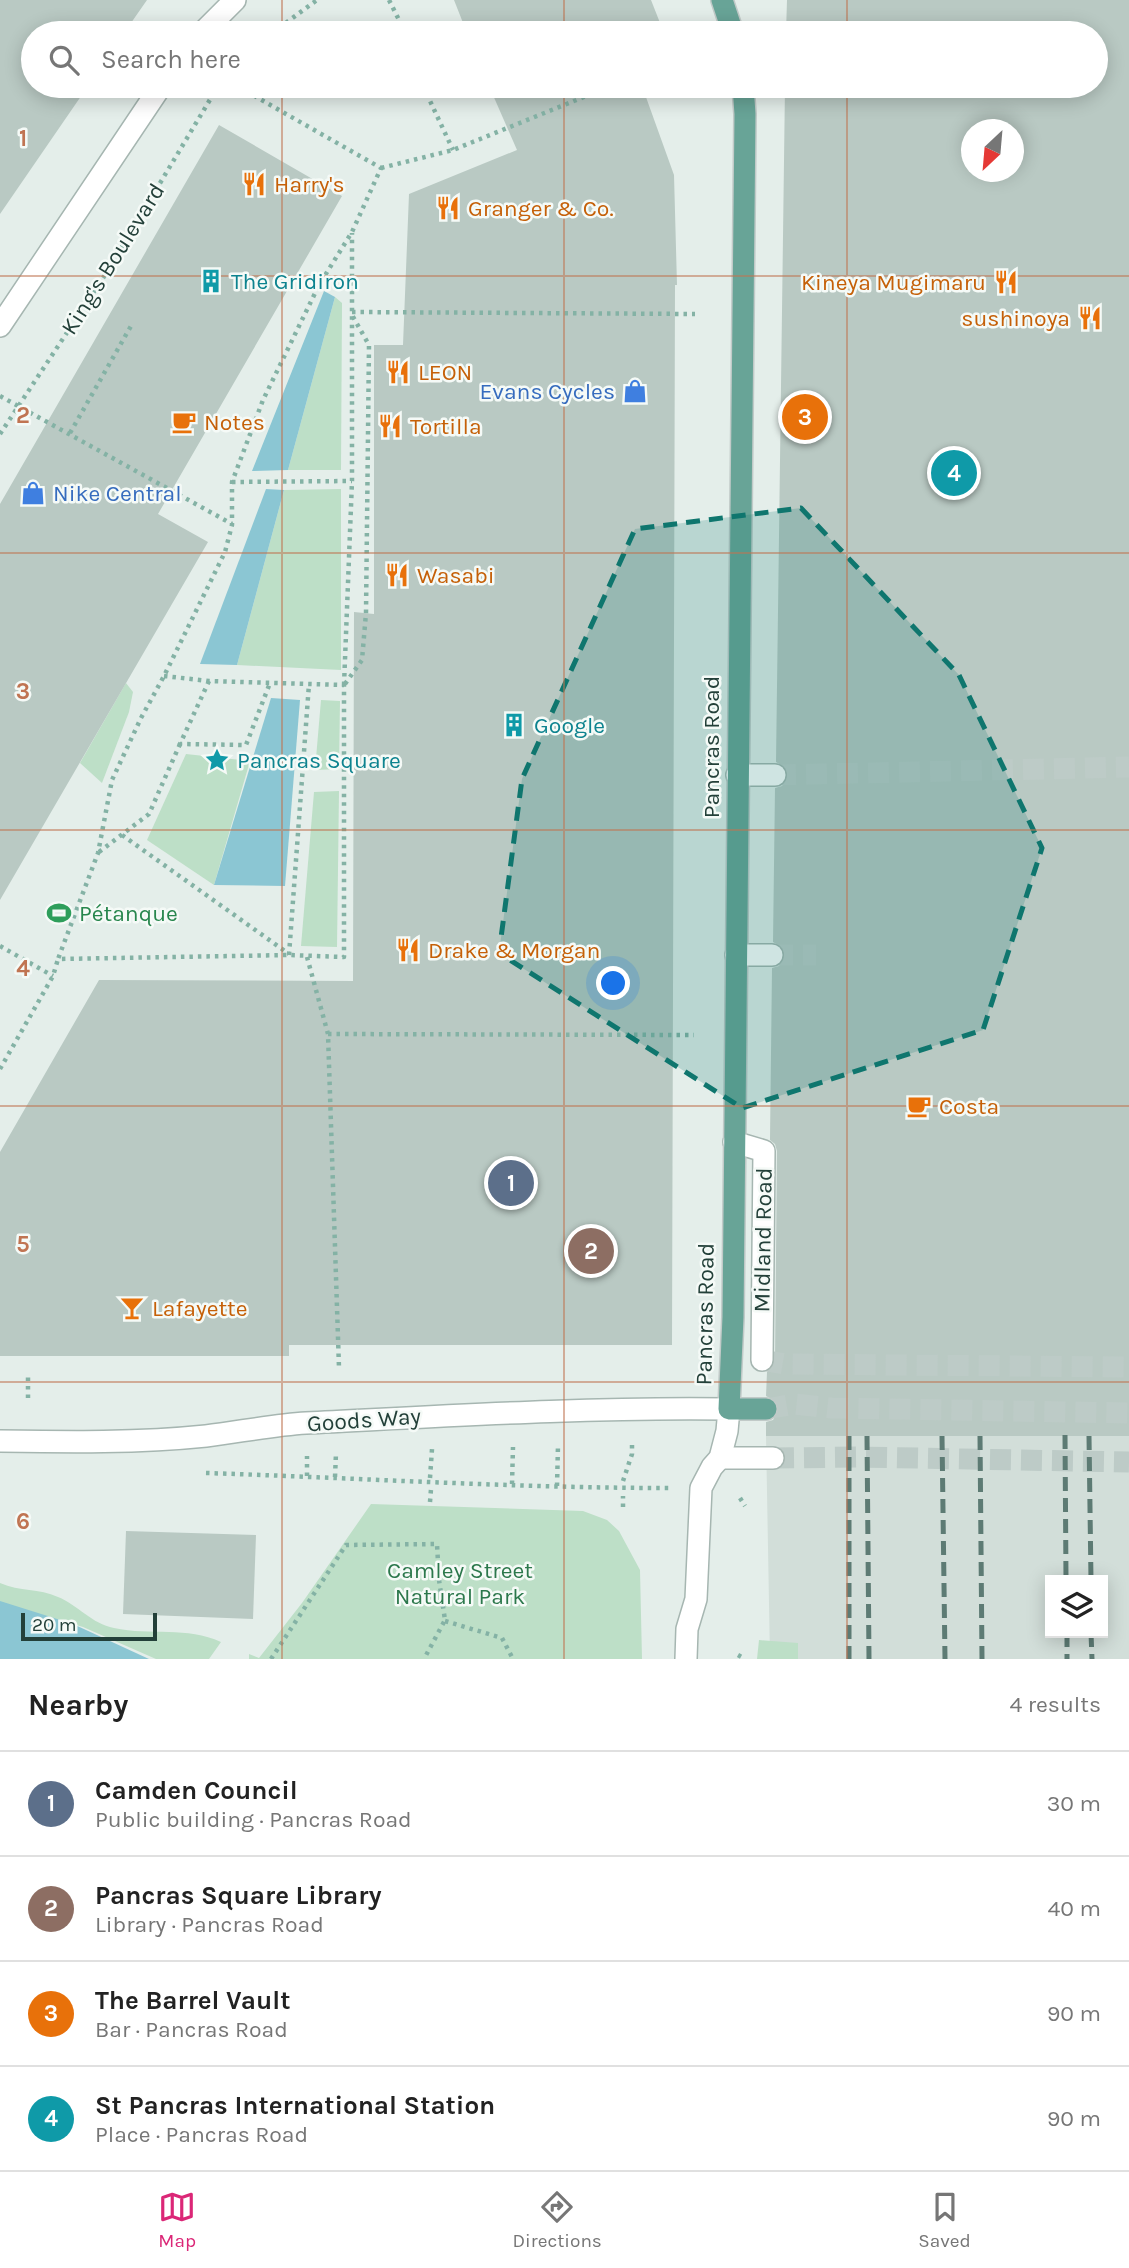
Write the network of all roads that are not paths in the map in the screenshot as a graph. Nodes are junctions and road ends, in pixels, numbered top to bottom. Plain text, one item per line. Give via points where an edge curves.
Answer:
1 (235, 0) edge
2 (722, 0) edge
3 (214, 21) edge
4 (729, 21) edge
5 (153, 98) edge
6 (744, 98) edge
7 (0, 326) edge
8 (737, 775) junction
9 (775, 775) tunnel mouth
10 (736, 955) junction
11 (772, 955) tunnel mouth
12 (734, 1142) junction
13 (762, 1360) dead end
14 (729, 1409) junction
15 (766, 1409) tunnel mouth
16 (0, 1441) edge
17 (720, 1458) junction
18 (774, 1458) tunnel mouth
19 (687, 1659) edge

1 - 3 street
2 - 4 main road
5 - 7 street
6 - 8 main road, Pancras Road
8 - 9 street
8 - 10 main road, Pancras Road
10 - 11 street
10 - 12 main road, Pancras Road
12 - 13 street, Midland Road via 764,1151
12 - 14 main road, Pancras Road
14 - 15 main road, Pancras Road
14 - 16 street, Goods Way via 452,1414 127,1441
14 - 17 street, Pancras Road
17 - 18 street
17 - 19 street, Pancras Road via 701,1488 696,1599 687,1629

